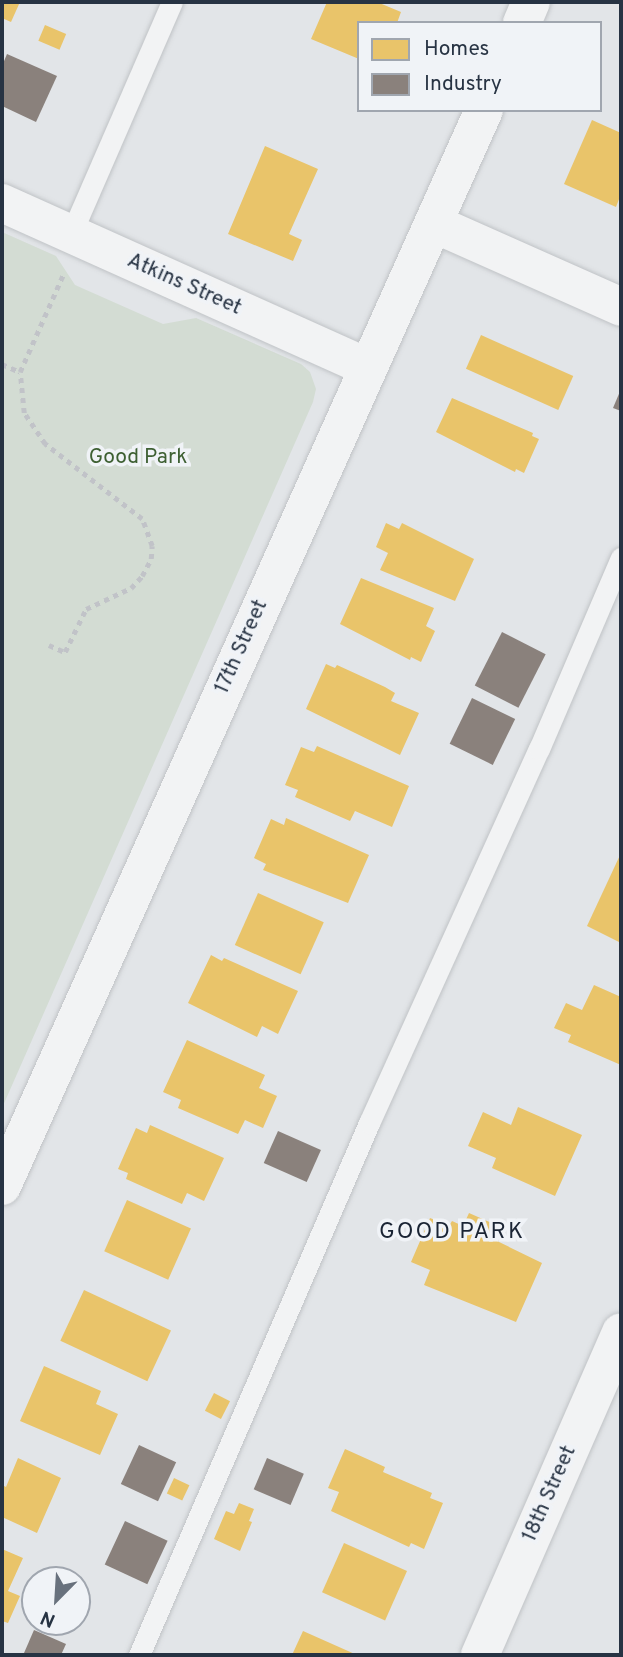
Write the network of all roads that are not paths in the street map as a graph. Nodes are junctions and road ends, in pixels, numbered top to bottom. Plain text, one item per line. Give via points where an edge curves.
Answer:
1 (172, 2) edge
2 (531, 2) edge
3 (523, 21) edge
4 (483, 112) edge
5 (2, 203) edge
6 (435, 224) junction
7 (69, 252) junction
8 (621, 307) edge
9 (367, 367) junction
10 (621, 558) edge
11 (2, 1186) edge
12 (621, 1332) edge
13 (139, 1655) edge
14 (480, 1655) edge

1 - 7 lane
2 - 3 street
4 - 6 street, 17th Street
5 - 7 street, Atkins Street
6 - 8 street
6 - 9 street, 17th Street
7 - 9 street, Atkins Street
9 - 11 street, 17th Street
10 - 13 lane
12 - 14 street, 18th Street

